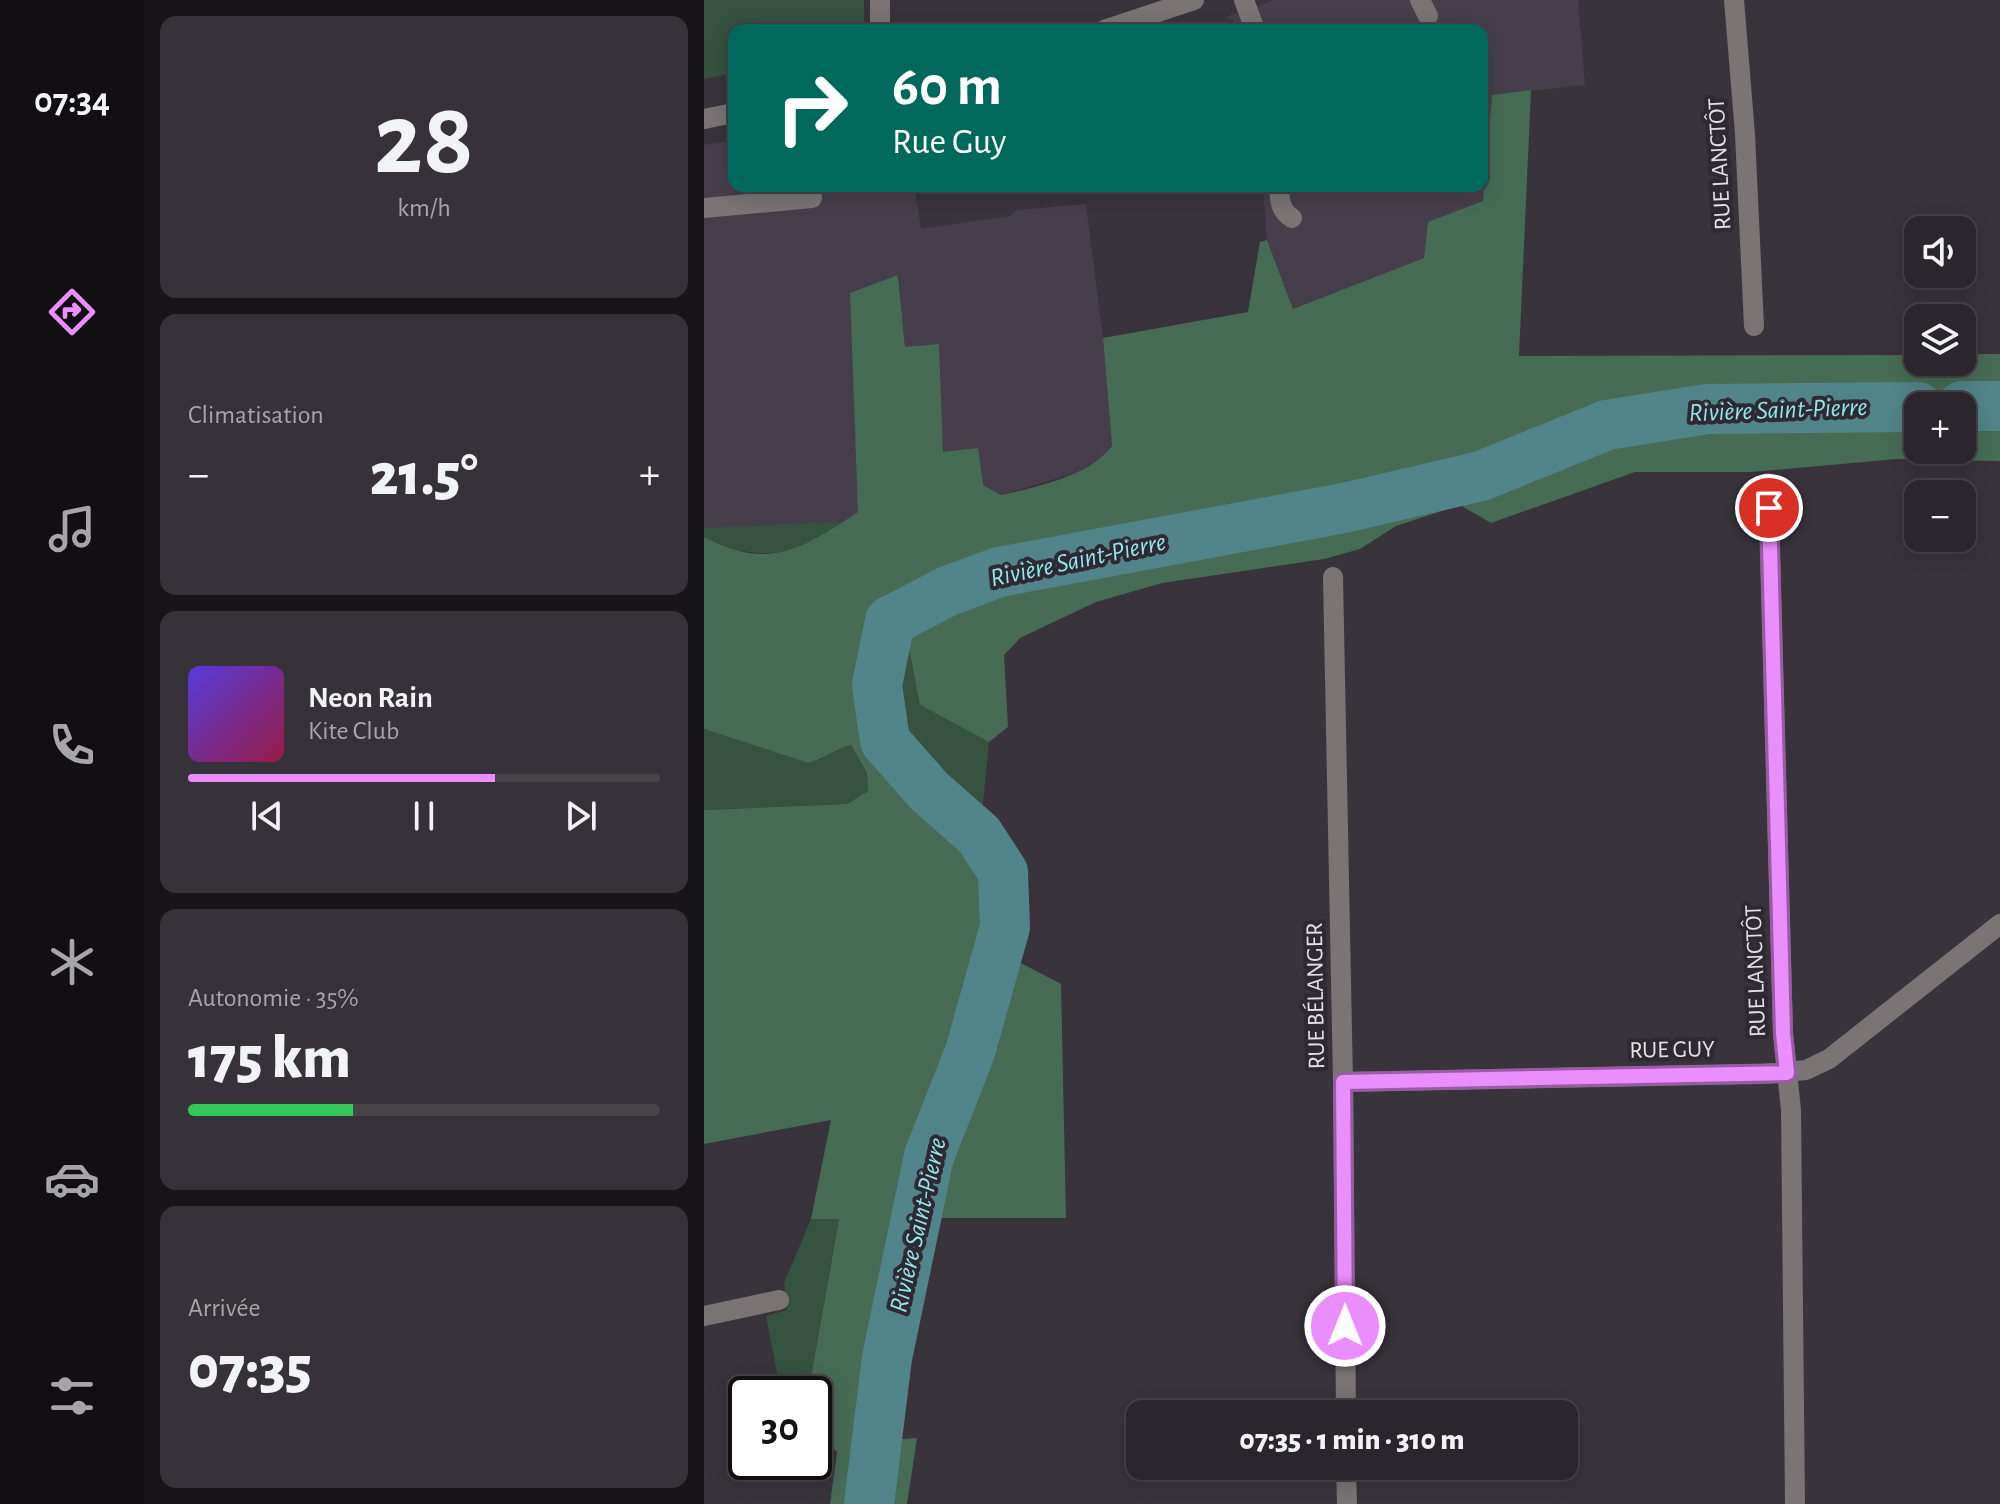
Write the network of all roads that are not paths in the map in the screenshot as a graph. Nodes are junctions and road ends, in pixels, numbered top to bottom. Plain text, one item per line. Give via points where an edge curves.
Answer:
1 (880, 0) edge
2 (1194, 0) edge
3 (1244, 0) edge
4 (1734, 0) edge
5 (880, 24) edge
6 (1122, 24) edge
7 (1253, 24) edge
8 (728, 114) edge
9 (704, 119) edge
10 (812, 192) edge
11 (1280, 192) edge
12 (704, 208) edge
13 (1292, 218) dead end
14 (1754, 326) dead end
15 (1768, 483) dead end
16 (1333, 577) dead end
17 (2000, 924) edge
18 (1787, 1073) junction
19 (1343, 1082) junction
20 (779, 1300) dead end
21 (704, 1316) edge
22 (1346, 1400) edge
23 (1346, 1480) edge
24 (1347, 1504) edge
25 (1795, 1504) edge

1 - 5 street
2 - 6 street
3 - 7 street
4 - 14 street, RUE LANCTÔT
8 - 9 street
10 - 12 street via 812,198
11 - 13 street via 1281,206
15 - 18 street, RUE LANCTÔT
16 - 19 street, RUE BÉLANGER
17 - 18 street, RUE GUY via 1846,1048 1816,1066
18 - 19 street, RUE GUY
18 - 25 street, RUE LANCTÔT
19 - 22 street, RUE BÉLANGER
20 - 21 street
23 - 24 street

